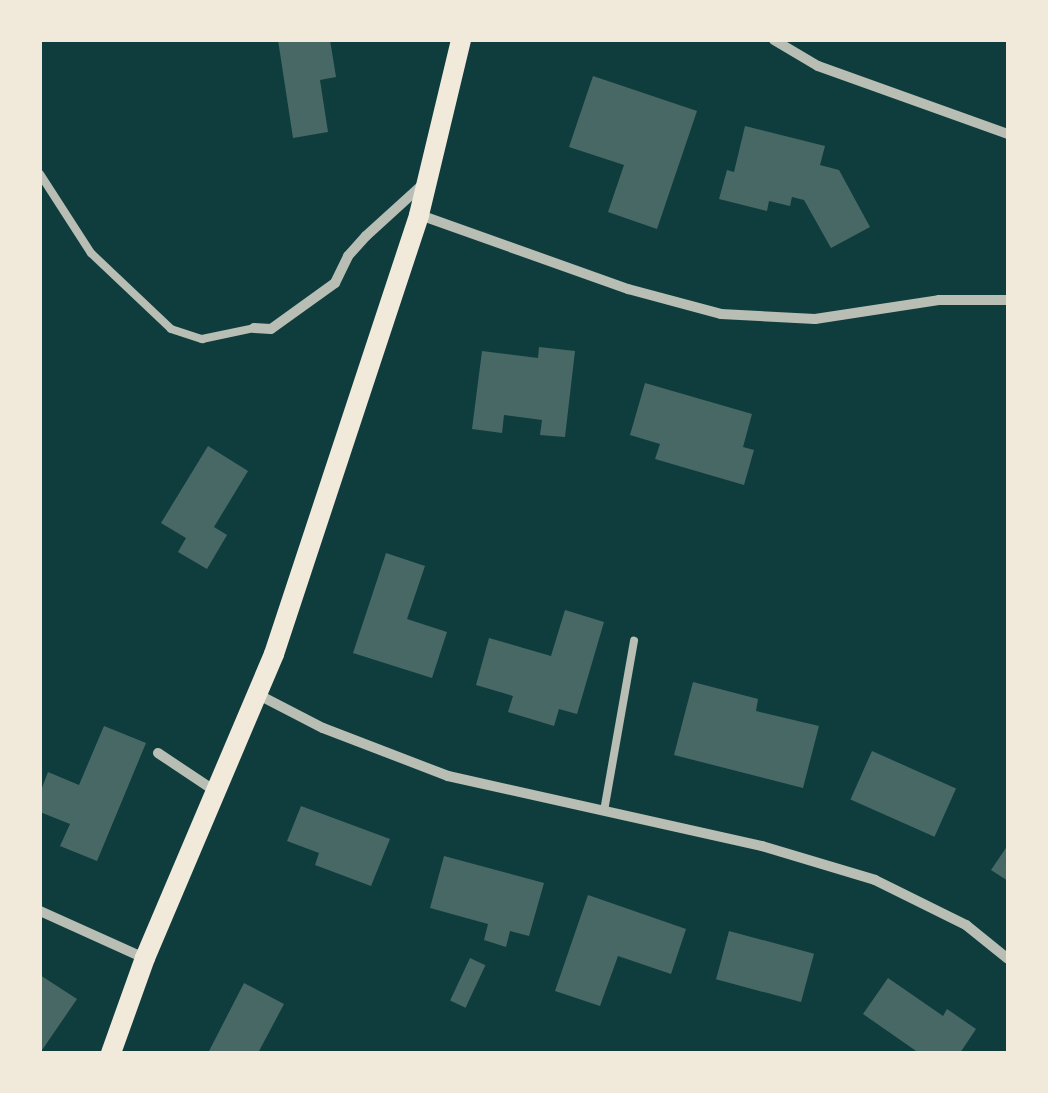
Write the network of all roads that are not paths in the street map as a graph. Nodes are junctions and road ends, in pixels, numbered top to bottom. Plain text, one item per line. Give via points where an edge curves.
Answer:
1 (461, 40) edge
2 (774, 40) edge
3 (1008, 134) edge
4 (40, 174) edge
5 (428, 179) junction
6 (419, 215) junction
7 (1008, 300) edge
8 (254, 328) joint
9 (634, 641) dead end
10 (257, 694) junction
11 (158, 754) dead end
12 (216, 792) junction
13 (604, 810) junction
14 (40, 911) edge
15 (145, 958) junction
16 (1008, 959) edge
17 (111, 1053) edge

1 - 5 main road
2 - 3 street via 818,66
4 - 8 lane via 92,253 171,329 202,339
5 - 6 main road
5 - 8 street via 348,256 335,283 271,329
6 - 7 street via 628,289 721,314 815,319 939,300
6 - 10 main road
9 - 13 lane
10 - 12 main road
10 - 13 street via 323,728 448,776
11 - 12 street
12 - 15 main road
13 - 16 street via 875,880 966,926
14 - 15 street
15 - 17 main road

